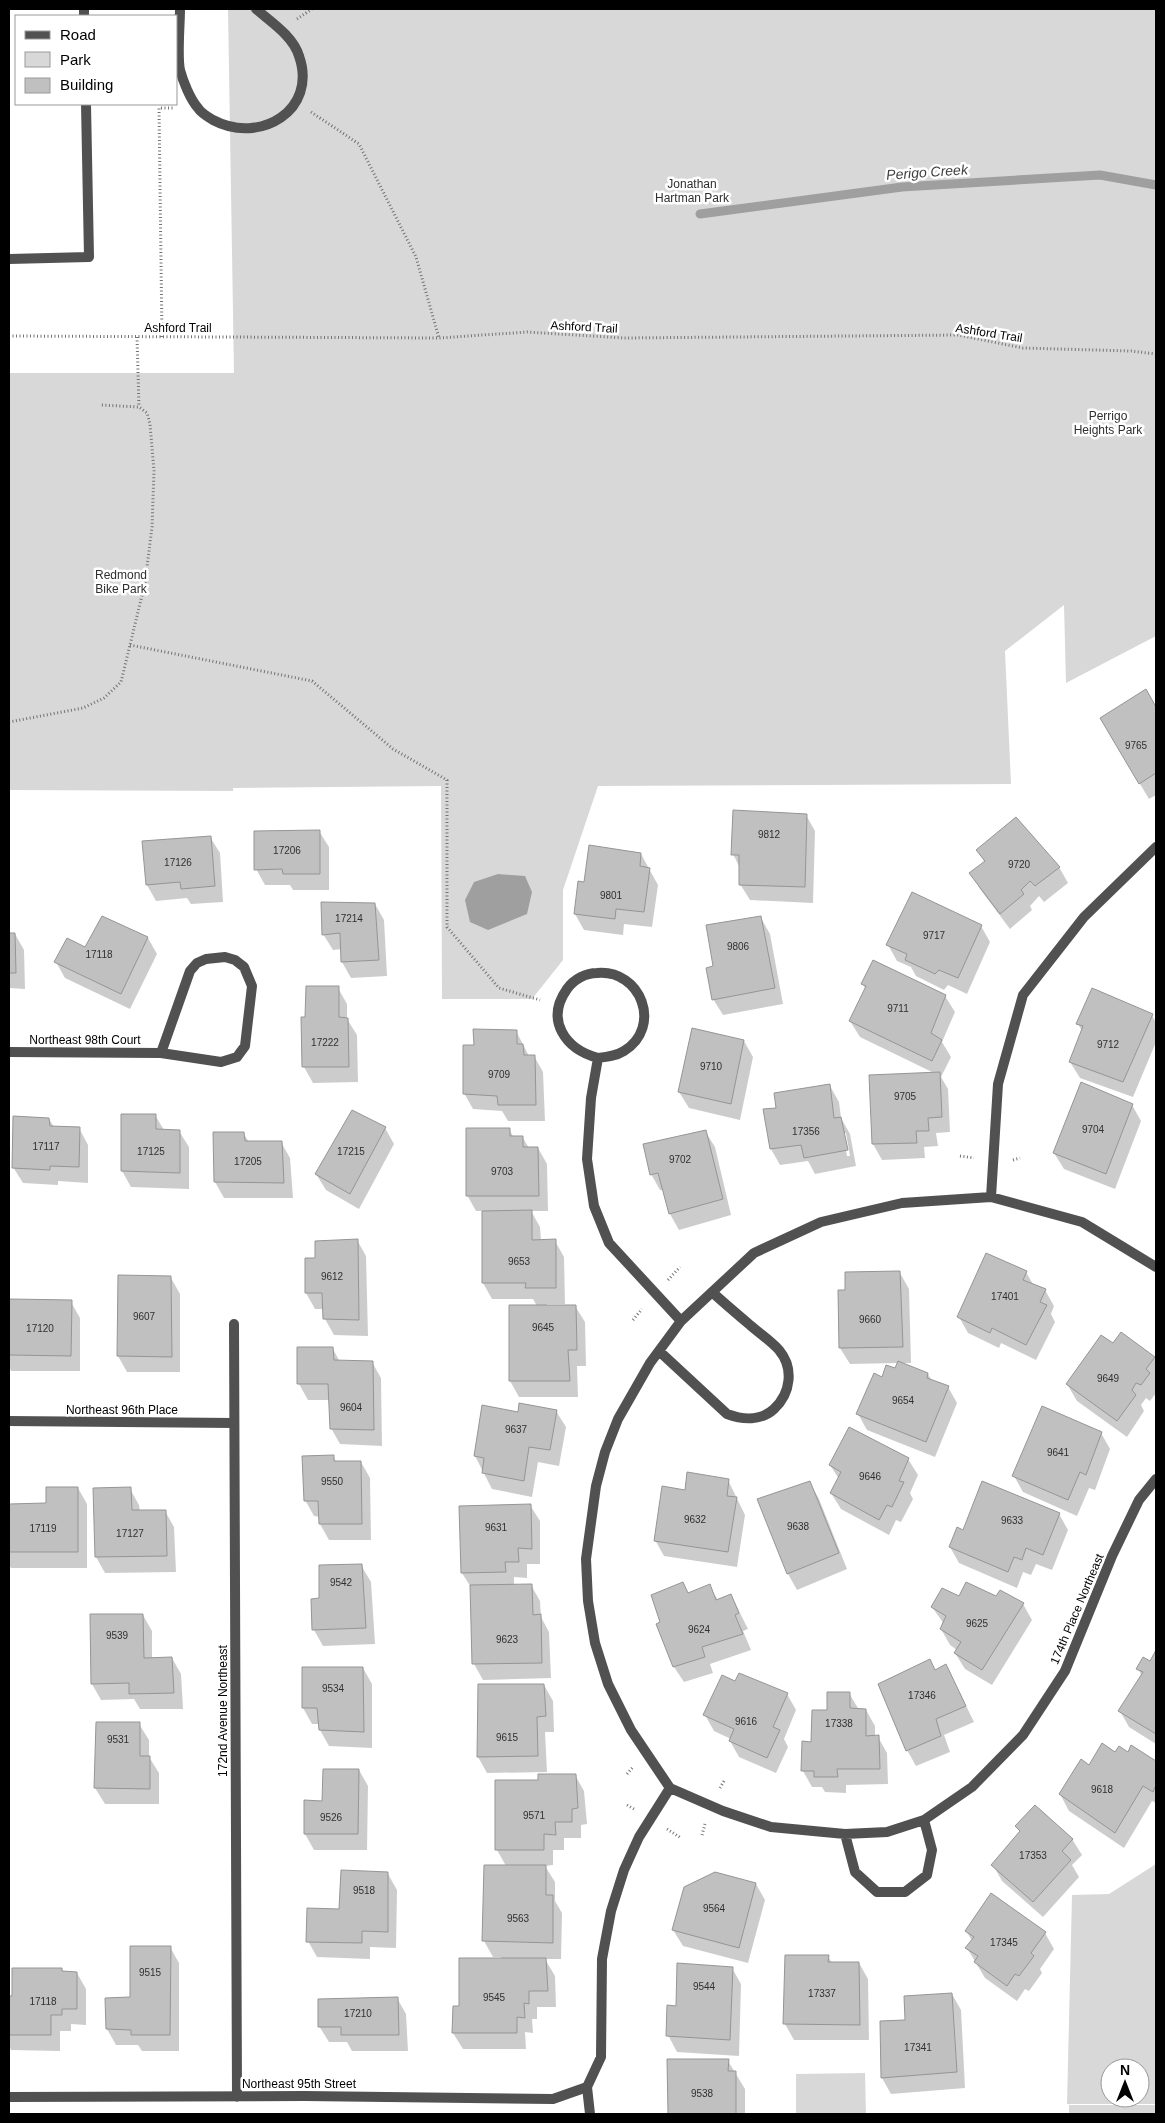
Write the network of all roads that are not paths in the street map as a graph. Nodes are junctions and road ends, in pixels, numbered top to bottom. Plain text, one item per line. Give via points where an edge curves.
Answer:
1 (180, 9) edge
2 (256, 9) edge
3 (86, 105) edge
4 (9, 259) edge
5 (1156, 847) edge
6 (9, 1052) edge
7 (161, 1053) junction
8 (598, 1058) junction
9 (991, 1198) junction
10 (1156, 1267) edge
11 (712, 1292) junction
12 (681, 1320) junction
13 (234, 1324) dead end
14 (659, 1351) junction
15 (9, 1421) edge
16 (234, 1423) junction
17 (1156, 1479) edge
18 (670, 1788) junction
19 (924, 1820) junction
20 (845, 1834) junction
21 (587, 2087) junction
22 (9, 2097) edge
23 (237, 2097) junction
24 (590, 2114) edge

1 - 2 street via 180,69 198,108 225,126 244,129 265,127 282,117 296,102 303,71 292,41
3 - 4 street via 89,257
5 - 9 street via 1084,917 1023,995 998,1084
6 - 7 street, Northeast 98th Court
7 - 7 street, Northeast 98th Court via 222,1062 242,1052 247,1038 252,986 244,967 235,960 216,956 197,963 186,979
8 - 8 street via 624,1051 641,1031 644,1018 638,992 629,982 604,972 578,978 568,987 558,1012 565,1037 574,1048
8 - 12 street via 591,1098 587,1159 594,1206 609,1243
9 - 10 street via 1082,1222
9 - 11 street via 902,1203 821,1222 754,1253
11 - 12 street
11 - 14 street via 779,1350 789,1382 780,1404 771,1412 750,1419 728,1414
12 - 14 street
13 - 16 street, 172nd Avenue Northeast
14 - 18 street via 618,1419 605,1452 596,1486 586,1559 595,1643 608,1684 631,1730
15 - 16 street, Northeast 96th Place
16 - 23 street, 172nd Avenue Northeast
17 - 19 street, 174th Place Northeast via 1139,1500 1116,1548 1065,1671 1023,1735 972,1787
18 - 20 street, 174th Place Northeast via 771,1827
18 - 21 street via 639,1837 611,1911 602,1959 600,2057
19 - 20 street, 174th Place Northeast via 888,1832
19 - 20 street via 932,1850 927,1875 905,1892 877,1892 855,1872
21 - 23 street, Northeast 95th Street via 553,2099
21 - 24 street
22 - 23 street, Northeast 95th Street

